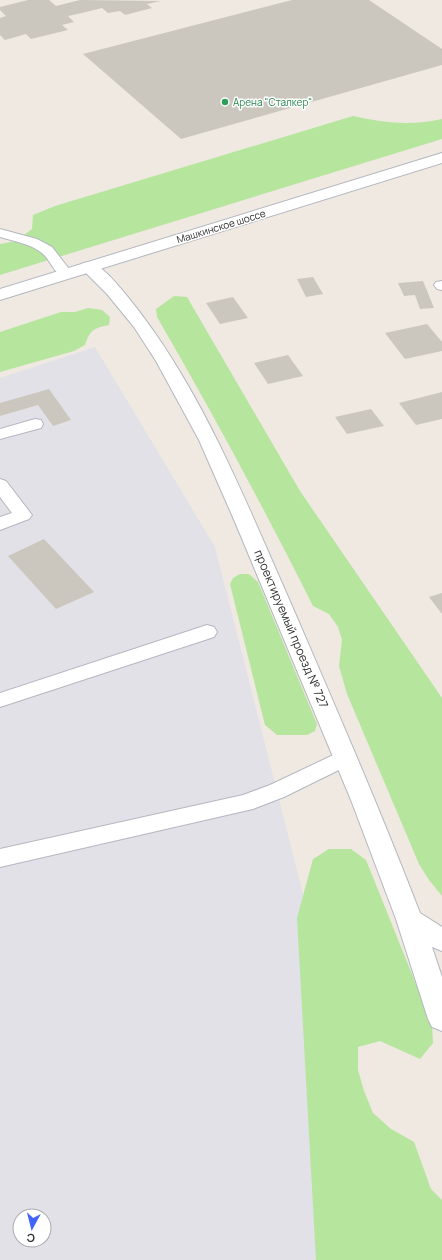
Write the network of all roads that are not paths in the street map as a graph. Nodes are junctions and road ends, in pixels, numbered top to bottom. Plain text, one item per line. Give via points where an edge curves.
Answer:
1 (442, 158) edge
2 (0, 233) edge
3 (89, 267) junction
4 (66, 274) junction
5 (0, 295) edge
6 (35, 424) dead end
7 (0, 434) edge
8 (0, 485) edge
9 (0, 524) edge
10 (207, 632) dead end
11 (0, 700) edge
12 (346, 757) junction
13 (0, 858) edge
14 (409, 920) junction
15 (442, 940) edge
16 (442, 1018) edge

1 - 3 street, Машкинское шоссе
2 - 4 lane via 32,242 47,250
3 - 4 street, Машкинское шоссе
3 - 12 street, проектируемый проезд № 727 via 113,290 148,335 177,380 245,521
4 - 5 street, Машкинское шоссе
6 - 7 lane
8 - 9 lane via 23,515
10 - 11 lane
12 - 13 lane via 277,791 246,803
12 - 14 street, проектируемый проезд № 727
14 - 15 street
14 - 16 street, проектируемый проезд № 727

